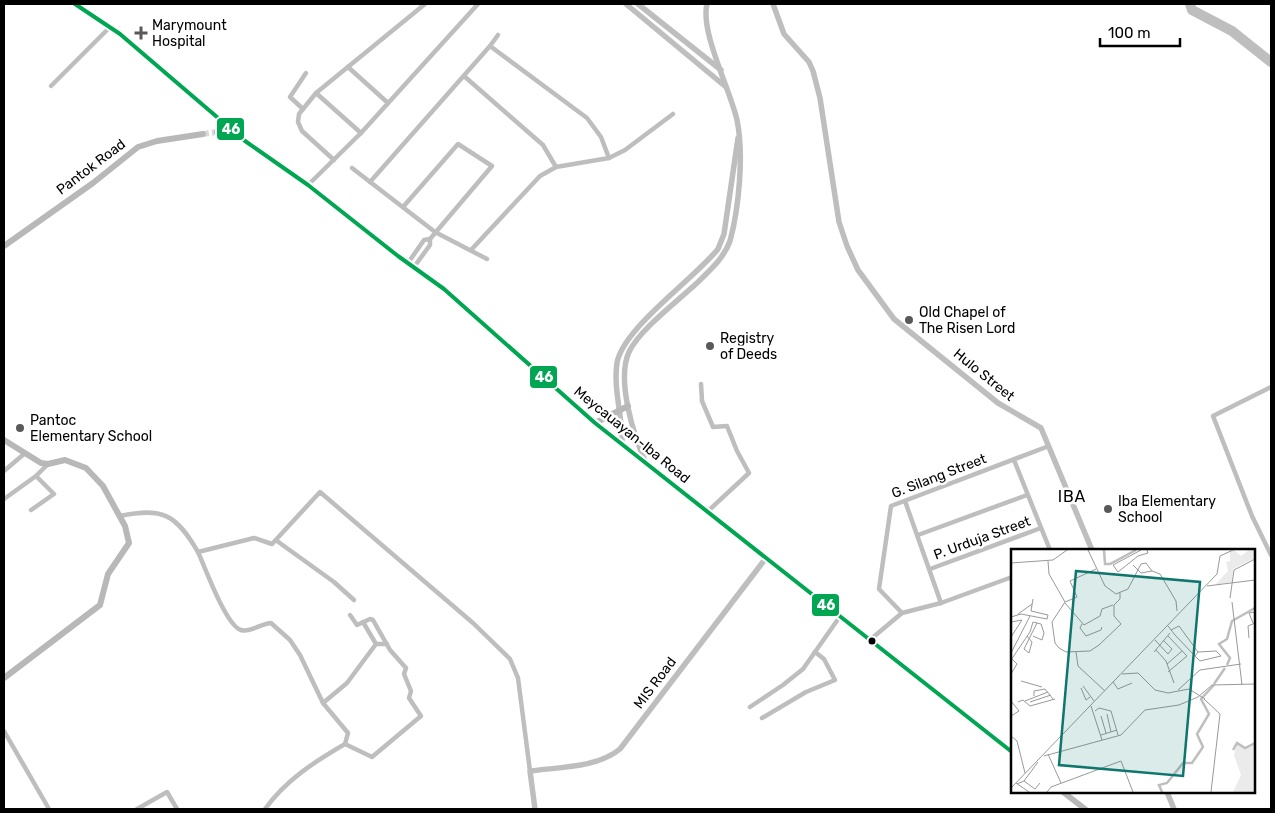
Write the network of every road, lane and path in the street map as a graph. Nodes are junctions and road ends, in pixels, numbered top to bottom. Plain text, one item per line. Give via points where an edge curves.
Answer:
1 (74, 4) edge
2 (425, 4) edge
3 (478, 4) edge
4 (626, 4) edge
5 (638, 4) edge
6 (707, 4) edge
7 (773, 4) edge
8 (110, 26) junction
9 (498, 35) dead end
10 (490, 46) junction
11 (695, 50) junction
12 (715, 51) junction
13 (703, 56) junction
14 (689, 57) junction
15 (348, 67) junction
16 (721, 70) junction
17 (306, 74) dead end
18 (464, 76) junction
19 (51, 86) dead end
20 (727, 87) junction
21 (316, 93) junction
22 (388, 103) junction
23 (303, 109) junction
24 (673, 114) dead end
25 (232, 130) junction
26 (217, 132) tunnel mouth
27 (360, 133) junction
28 (203, 134) tunnel mouth
29 (739, 136) junction
30 (609, 158) junction
31 (334, 160) junction
32 (556, 167) junction
33 (352, 168) dead end
34 (370, 182) junction
35 (308, 185) junction
36 (403, 207) junction
37 (435, 232) junction
38 (430, 239) junction
39 (4, 246) edge
40 (417, 250) junction
41 (471, 250) junction
42 (423, 255) junction
43 (487, 259) dead end
44 (411, 265) junction
45 (701, 384) dead end
46 (1271, 387) edge
47 (628, 406) junction
48 (620, 411) junction
49 (595, 423) junction
50 (4, 440) edge
51 (622, 444) junction
52 (1049, 446) junction
53 (24, 454) junction
54 (1014, 460) junction
55 (48, 464) junction
56 (647, 464) junction
57 (4, 471) edge
58 (36, 476) junction
59 (1027, 495) junction
60 (4, 499) edge
61 (904, 501) junction
62 (31, 510) dead end
63 (707, 512) junction
64 (120, 516) junction
65 (1041, 528) junction
66 (918, 535) junction
67 (277, 541) junction
68 (1050, 549) edge
69 (1089, 549) edge
70 (198, 552) junction
71 (1271, 556) edge
72 (766, 558) junction
73 (930, 570) junction
74 (1011, 577) edge
75 (354, 600) dead end
76 (941, 603) junction
77 (902, 613) junction
78 (350, 614) dead end
79 (841, 615) junction
80 (363, 622) junction
81 (871, 639) junction
82 (376, 644) junction
83 (387, 644) junction
84 (815, 652) junction
85 (4, 678) edge
86 (323, 702) junction
87 (750, 707) dead end
88 (762, 718) dead end
89 (4, 731) edge
90 (345, 744) junction
91 (1011, 751) edge
92 (530, 770) junction
93 (1064, 793) edge
94 (1167, 793) edge
95 (49, 809) edge
96 (137, 809) edge
97 (177, 809) edge
98 (265, 809) edge
99 (535, 809) edge
100 (1085, 809) edge
101 (1174, 809) edge

1 - 8 main road, Meycauayan-Iba Road
2 - 15 street
3 - 22 street
4 - 14 street
5 - 11 street
6 - 12 street via 706,18
7 - 52 street, Hulo Street via 784,34 809,62 816,80 838,214 858,270 894,319 1004,408 1038,425
8 - 19 street
8 - 25 main road, Meycauayan-Iba Road
9 - 10 street
10 - 18 street
10 - 30 street via 587,118 601,137
11 - 13 street
11 - 14 street
12 - 13 street
12 - 16 street
13 - 16 street
14 - 20 street
15 - 21 street
15 - 22 street
16 - 20 street
17 - 23 street via 290,97
18 - 32 street via 543,145
18 - 34 street
20 - 29 street
21 - 23 street
21 - 27 street
22 - 27 street
23 - 31 street via 298,122 302,132
24 - 30 street
25 - 26 main road
25 - 35 main road, Meycauayan-Iba Road
27 - 31 street
28 - 39 main road, Pantok Road via 138,147
29 - 47 street via 742,148 729,243 718,261 629,351 625,366
29 - 48 street via 722,242 713,256 638,328 622,348 617,365
30 - 32 street
31 - 35 street
32 - 41 street via 540,176
33 - 34 street
34 - 36 street
35 - 44 main road, Meycauayan-Iba Road
36 - 37 street
36 - 37 street via 458,144 492,166
37 - 38 street
37 - 41 street
38 - 40 street via 424,240
38 - 42 street
40 - 42 street
40 - 44 street
41 - 43 street
42 - 44 street
44 - 49 main road, Meycauayan-Iba Road via 444,289
45 - 63 street via 702,401 713,427 727,426 749,473
46 - 71 street via 1213,416
47 - 48 main road
47 - 56 street
48 - 49 main road
48 - 51 street
49 - 51 main road, Meycauayan-Iba Road
50 - 53 main road
51 - 56 main road, Meycauayan-Iba Road
52 - 54 street, G. Silang Street
52 - 69 street, Hulo Street
53 - 55 main road
53 - 57 street
54 - 59 street
54 - 61 street, G. Silang Street
55 - 58 street
55 - 64 main road via 65,460 86,468 103,486
56 - 63 main road, Meycauayan-Iba Road
58 - 60 street
58 - 62 street via 54,494
59 - 65 street
59 - 66 street
61 - 66 street
61 - 77 street, G. Silang Street via 890,506 878,589
63 - 72 main road, Meycauayan-Iba Road
64 - 70 street via 155,512 168,516 190,538
64 - 85 main road via 129,543 108,574 100,605
65 - 68 street
65 - 73 street, P. Urduja Street
66 - 73 street
67 - 70 street via 270,544 254,538
67 - 75 street
67 - 92 street via 320,492 473,623 516,669
70 - 86 street via 235,626 246,630 271,623 290,640 300,655
72 - 79 main road, Meycauayan-Iba Road
72 - 92 street, MIS Road via 620,749 600,760
73 - 76 street
74 - 76 street
76 - 77 street
77 - 81 street
78 - 80 street via 355,625
79 - 81 main road, Meycauayan-Iba Road
79 - 84 street
80 - 82 street
80 - 83 street via 373,620
81 - 91 main road, Meycauayan-Iba Road
82 - 83 street
82 - 86 street via 347,683
83 - 90 street via 406,668 404,674 411,691 409,698 420,718 372,757
84 - 87 street via 803,669
84 - 88 street via 824,659 835,680 806,692
86 - 90 street via 346,729
89 - 95 street
90 - 98 street via 294,777
92 - 99 street
93 - 100 main road
94 - 101 street
96 - 97 street via 167,792

